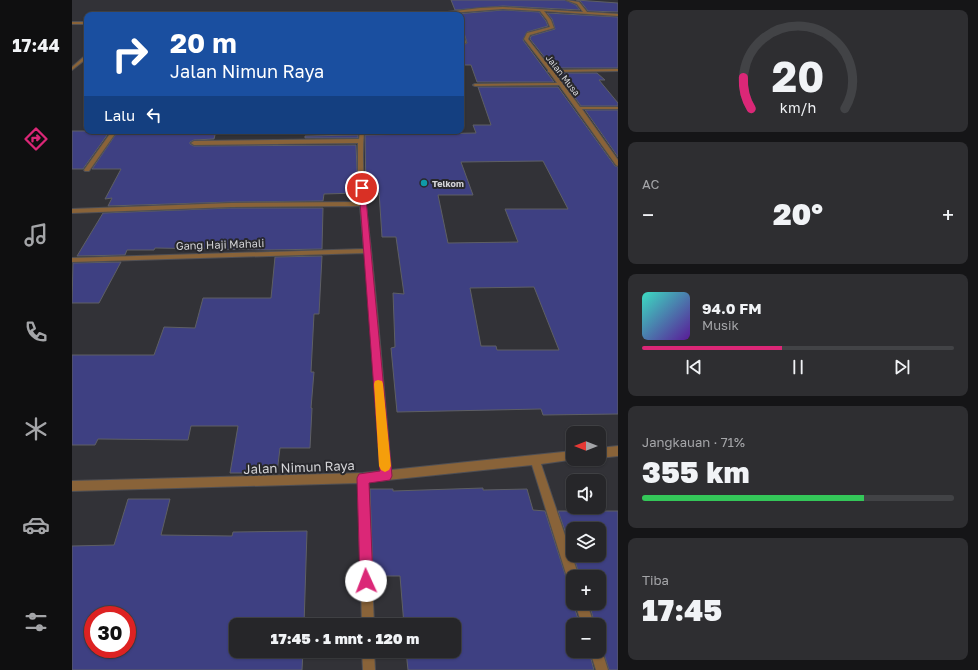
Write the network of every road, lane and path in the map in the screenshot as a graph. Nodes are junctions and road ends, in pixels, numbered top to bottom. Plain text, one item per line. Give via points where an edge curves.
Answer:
1 (568, 0) edge
2 (541, 10) junction
3 (464, 12) edge
4 (586, 13) junction
5 (618, 14) edge
6 (72, 23) edge
7 (84, 23) edge
8 (84, 59) edge
9 (72, 69) edge
10 (618, 70) edge
11 (549, 71) junction
12 (561, 84) junction
13 (475, 85) dead end
14 (579, 108) junction
15 (618, 108) edge
16 (113, 134) edge
17 (361, 134) edge
18 (360, 141) junction
19 (194, 142) dead end
20 (618, 164) edge
21 (87, 170) dead end
22 (363, 204) junction
23 (72, 211) edge
24 (368, 251) junction
25 (72, 260) edge
26 (618, 451) edge
27 (606, 452) edge
28 (566, 457) edge
29 (535, 460) junction
30 (386, 476) junction
31 (363, 478) junction
32 (72, 486) edge
33 (571, 570) edge
34 (368, 618) edge
35 (368, 658) edge
36 (598, 658) edge
37 (369, 670) edge
38 (602, 670) edge

1 - 4 street via 578,3
2 - 3 street via 495,8
2 - 4 street
2 - 11 street, Jalan Musa via 552,28 528,34 526,39
4 - 5 street
6 - 7 street
8 - 9 street
10 - 11 street
11 - 12 street, Jalan Musa
12 - 13 street
12 - 14 street, Jalan Musa
14 - 15 street
14 - 20 street, Jalan Musa
16 - 21 street
17 - 18 street
18 - 19 street
18 - 22 street
22 - 23 street via 230,205
22 - 24 street
24 - 25 street, Gang Haji Mahali
24 - 30 street
26 - 27 street
28 - 29 street, Jalan Nimun Raya
29 - 30 street, Jalan Nimun Raya
29 - 33 street
30 - 31 street, Jalan Nimun Raya
31 - 32 street, Jalan Nimun Raya
31 - 34 street
35 - 37 street
36 - 38 street

